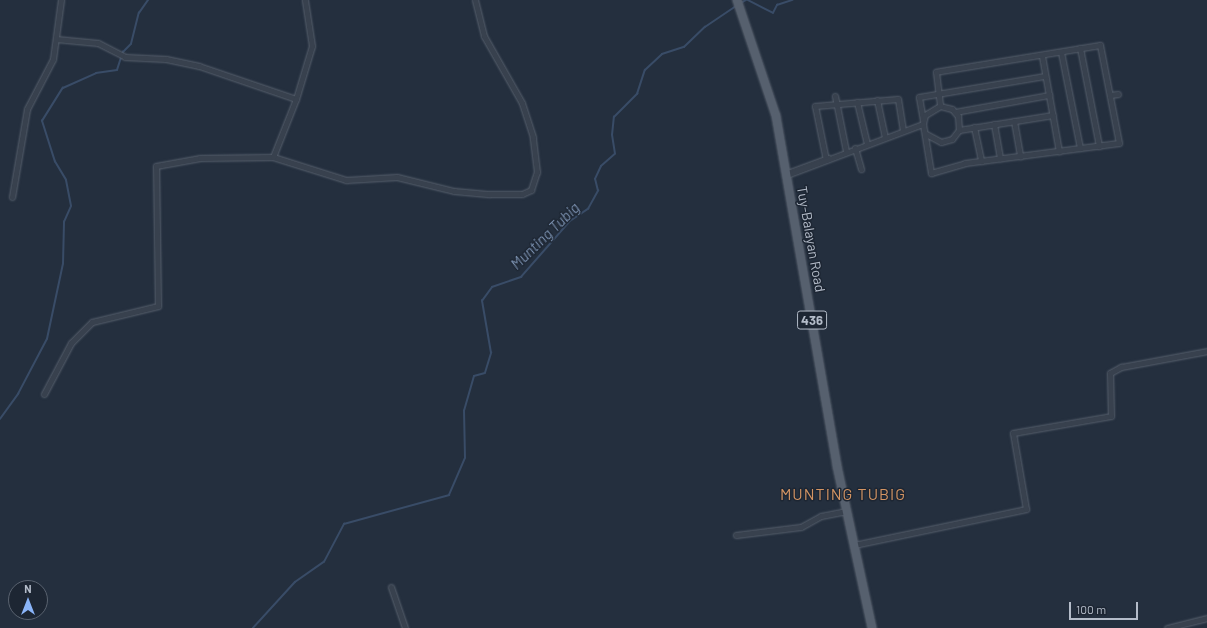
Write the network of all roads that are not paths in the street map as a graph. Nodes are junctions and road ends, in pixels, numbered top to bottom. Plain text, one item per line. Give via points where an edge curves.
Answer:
1 (61, 0) edge
2 (305, 0) edge
3 (475, 0) edge
4 (738, 0) edge
5 (56, 39) junction
6 (1080, 48) junction
7 (1061, 52) junction
8 (1042, 56) junction
9 (1045, 76) junction
10 (939, 93) junction
11 (1118, 94) dead end
12 (1110, 95) junction
13 (835, 96) dead end
14 (1049, 96) junction
15 (296, 99) junction
16 (877, 100) junction
17 (857, 102) junction
18 (836, 104) junction
19 (940, 106) junction
20 (955, 112) junction
21 (1053, 115) junction
22 (1014, 121) junction
23 (923, 122) junction
24 (994, 124) junction
25 (974, 127) junction
26 (959, 130) junction
27 (903, 131) junction
28 (926, 134) junction
29 (885, 137) junction
30 (867, 144) junction
31 (1099, 146) junction
32 (855, 148) junction
33 (1080, 148) junction
34 (846, 151) junction
35 (1059, 151) junction
36 (1020, 156) junction
37 (272, 157) junction
38 (1000, 158) junction
39 (827, 159) junction
40 (981, 161) junction
41 (861, 169) dead end
42 (787, 174) junction
43 (12, 197) dead end
44 (1207, 351) edge
45 (44, 394) dead end
46 (847, 511) junction
47 (736, 536) dead end
48 (854, 546) junction
49 (391, 587) dead end
50 (1207, 618) edge
51 (405, 628) edge
52 (872, 628) edge
53 (1167, 628) edge

1 - 5 street
2 - 15 street via 312,46
3 - 37 street via 484,36 522,103 533,137 537,172 531,190 513,195 490,194 454,191 397,177 346,180
4 - 42 main road, Tuy-Balayan Road / 436 via 769,91
5 - 15 street via 98,43 115,50 125,58 166,59 199,66
5 - 43 street via 52,58 27,109
6 - 7 street
6 - 12 street via 1100,45
6 - 31 street
7 - 8 street
7 - 33 street
8 - 9 street
8 - 10 street via 936,72
9 - 10 street
9 - 14 street
10 - 19 street
10 - 23 street via 919,97
11 - 12 street
12 - 31 street via 1120,143
13 - 18 street
14 - 20 street
14 - 21 street
15 - 37 street
16 - 17 street
16 - 27 street via 898,98
16 - 29 street
17 - 18 street
17 - 30 street
18 - 34 street
18 - 39 street via 815,106
19 - 20 street
19 - 23 street via 931,108
20 - 26 street
21 - 22 street
21 - 35 street
22 - 24 street
22 - 36 street
23 - 27 street
23 - 28 street
24 - 25 street
24 - 38 street
25 - 26 street
25 - 40 street
26 - 28 street via 946,142 935,141
27 - 29 street
28 - 40 street via 931,173
29 - 30 street
30 - 32 street
31 - 33 street
32 - 34 street
32 - 41 street
33 - 35 street
34 - 39 street
35 - 36 street
36 - 38 street
37 - 45 street via 200,158 156,166 158,306 92,322 71,343
38 - 40 street
39 - 42 street
42 - 46 main road, Tuy-Balayan Road / 436
44 - 48 street via 1121,367 1110,373 1111,416 1013,433 1026,509
46 - 47 street via 821,516 801,527
46 - 48 main road, Tuy-Balayan Road / 436
48 - 52 main road, Tuy-Balayan Road / 436
49 - 51 street
50 - 53 street

